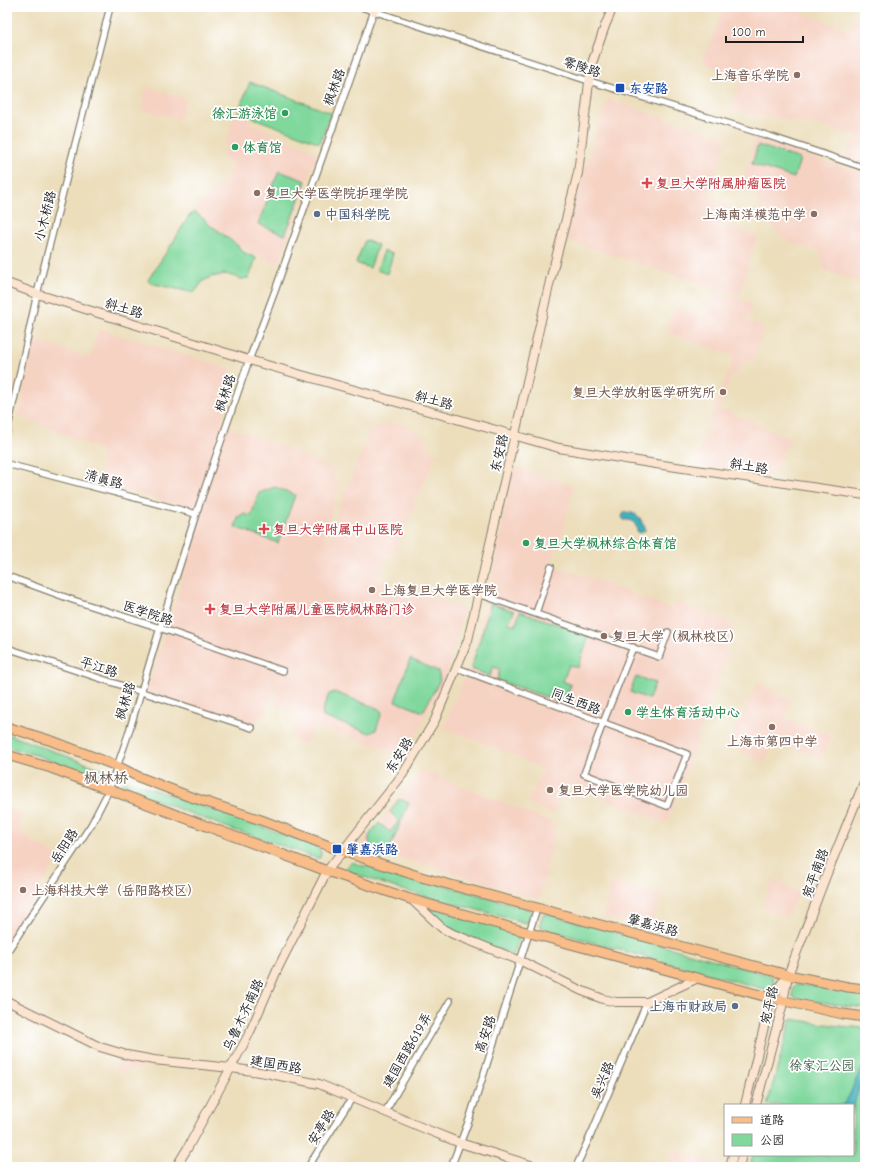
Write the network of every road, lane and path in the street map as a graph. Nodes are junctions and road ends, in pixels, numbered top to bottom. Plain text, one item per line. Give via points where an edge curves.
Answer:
1 (110, 7) edge
2 (361, 7) edge
3 (612, 7) edge
4 (374, 9) edge
5 (589, 81) junction
6 (865, 168) edge
7 (7, 283) edge
8 (37, 294) junction
9 (249, 360) junction
10 (7, 432) edge
11 (515, 436) junction
12 (7, 464) edge
13 (865, 495) edge
14 (196, 514) junction
15 (551, 567) dead end
16 (7, 576) edge
17 (479, 594) junction
18 (536, 613) junction
19 (160, 628) junction
20 (668, 632) dead end
21 (633, 647) junction
22 (7, 648) edge
23 (457, 668) junction
24 (283, 671) dead end
25 (141, 692) junction
26 (603, 723) junction
27 (7, 727) edge
28 (252, 728) dead end
29 (7, 755) edge
30 (117, 766) junction
31 (865, 780) edge
32 (109, 790) junction
33 (342, 851) junction
34 (327, 871) junction
35 (410, 898) junction
36 (537, 908) junction
37 (530, 933) junction
38 (7, 952) edge
39 (521, 961) junction
40 (788, 975) junction
41 (698, 978) junction
42 (865, 989) edge
43 (771, 998) junction
44 (7, 1001) edge
45 (450, 1001) dead end
46 (783, 1001) junction
47 (647, 1002) junction
48 (865, 1017) edge
49 (231, 1068) junction
50 (352, 1098) junction
51 (745, 1104) edge
52 (756, 1104) edge
53 (384, 1112) junction
54 (460, 1142) junction
55 (733, 1156) edge
56 (742, 1156) edge
57 (176, 1167) edge
58 (308, 1167) edge
59 (451, 1167) edge
60 (537, 1167) edge
61 (576, 1167) edge
62 (730, 1167) edge
63 (739, 1167) edge

1 - 8 street, 小木桥路
2 - 4 street, 零陵路
3 - 5 street, 东安路 via 591,66
4 - 5 street, 零陵路
4 - 9 street, 枫林路
5 - 6 street, 零陵路
5 - 11 street, 东安路 via 578,173 550,281
7 - 8 street, 斜土路
8 - 9 street, 斜土路
8 - 10 street, 小木桥路
9 - 11 street, 斜土路
9 - 14 street, 枫林路
11 - 13 street, 斜土路 via 567,450
11 - 17 street, 东安路
12 - 14 street, 清真路
14 - 19 street, 枫林路
15 - 18 street
16 - 19 street, 医学院路
17 - 18 street
17 - 23 street, 东安路 via 468,640
18 - 21 street
19 - 24 street, 医学院路
19 - 25 street, 枫林路
20 - 21 street via 659,657
21 - 26 street
22 - 25 street, 平江路
23 - 26 street, 同生西路
23 - 33 street, 东安路 via 435,720 403,774
25 - 28 street, 平江路
25 - 30 street, 枫林路
26 - 26 street, 同生西路 via 687,754 667,806 584,774
27 - 30 main road, 肇嘉浜路
29 - 32 main road
30 - 32 street, 枫林路
30 - 33 main road, 肇嘉浜路 via 188,796
31 - 40 street, 宛平南路
32 - 34 main road
32 - 38 street, 岳阳路 via 91,825
33 - 34 street, 东安路
33 - 36 main road, 肇嘉浜路 via 422,877
34 - 35 main road
34 - 49 street, 乌鲁木齐南路
35 - 37 main road
35 - 39 street via 442,928
36 - 37 street, 高安路
36 - 40 main road, 肇嘉浜路
37 - 39 street, 高安路
37 - 41 main road
39 - 47 street via 603,999 616,1002
39 - 54 street, 高安路
40 - 42 main road, 肇嘉浜路
40 - 43 street, 宛平路
40 - 46 street, 宛平路
41 - 43 main road
41 - 47 street
43 - 46 main road
43 - 51 street, 宛平路
44 - 49 street, 建国西路 via 100,1047 154,1060
45 - 53 street, 建国西路619弄
46 - 48 main road
46 - 52 street, 宛平路
47 - 61 street, 吴兴路
49 - 50 street, 建国西路 via 319,1084
49 - 57 street, 乌鲁木齐南路
50 - 53 street, 建国西路
50 - 58 street, 安亭路
53 - 54 street, 建国西路
54 - 59 street, 高安路
54 - 60 street, 建国西路
55 - 62 street
56 - 63 street

